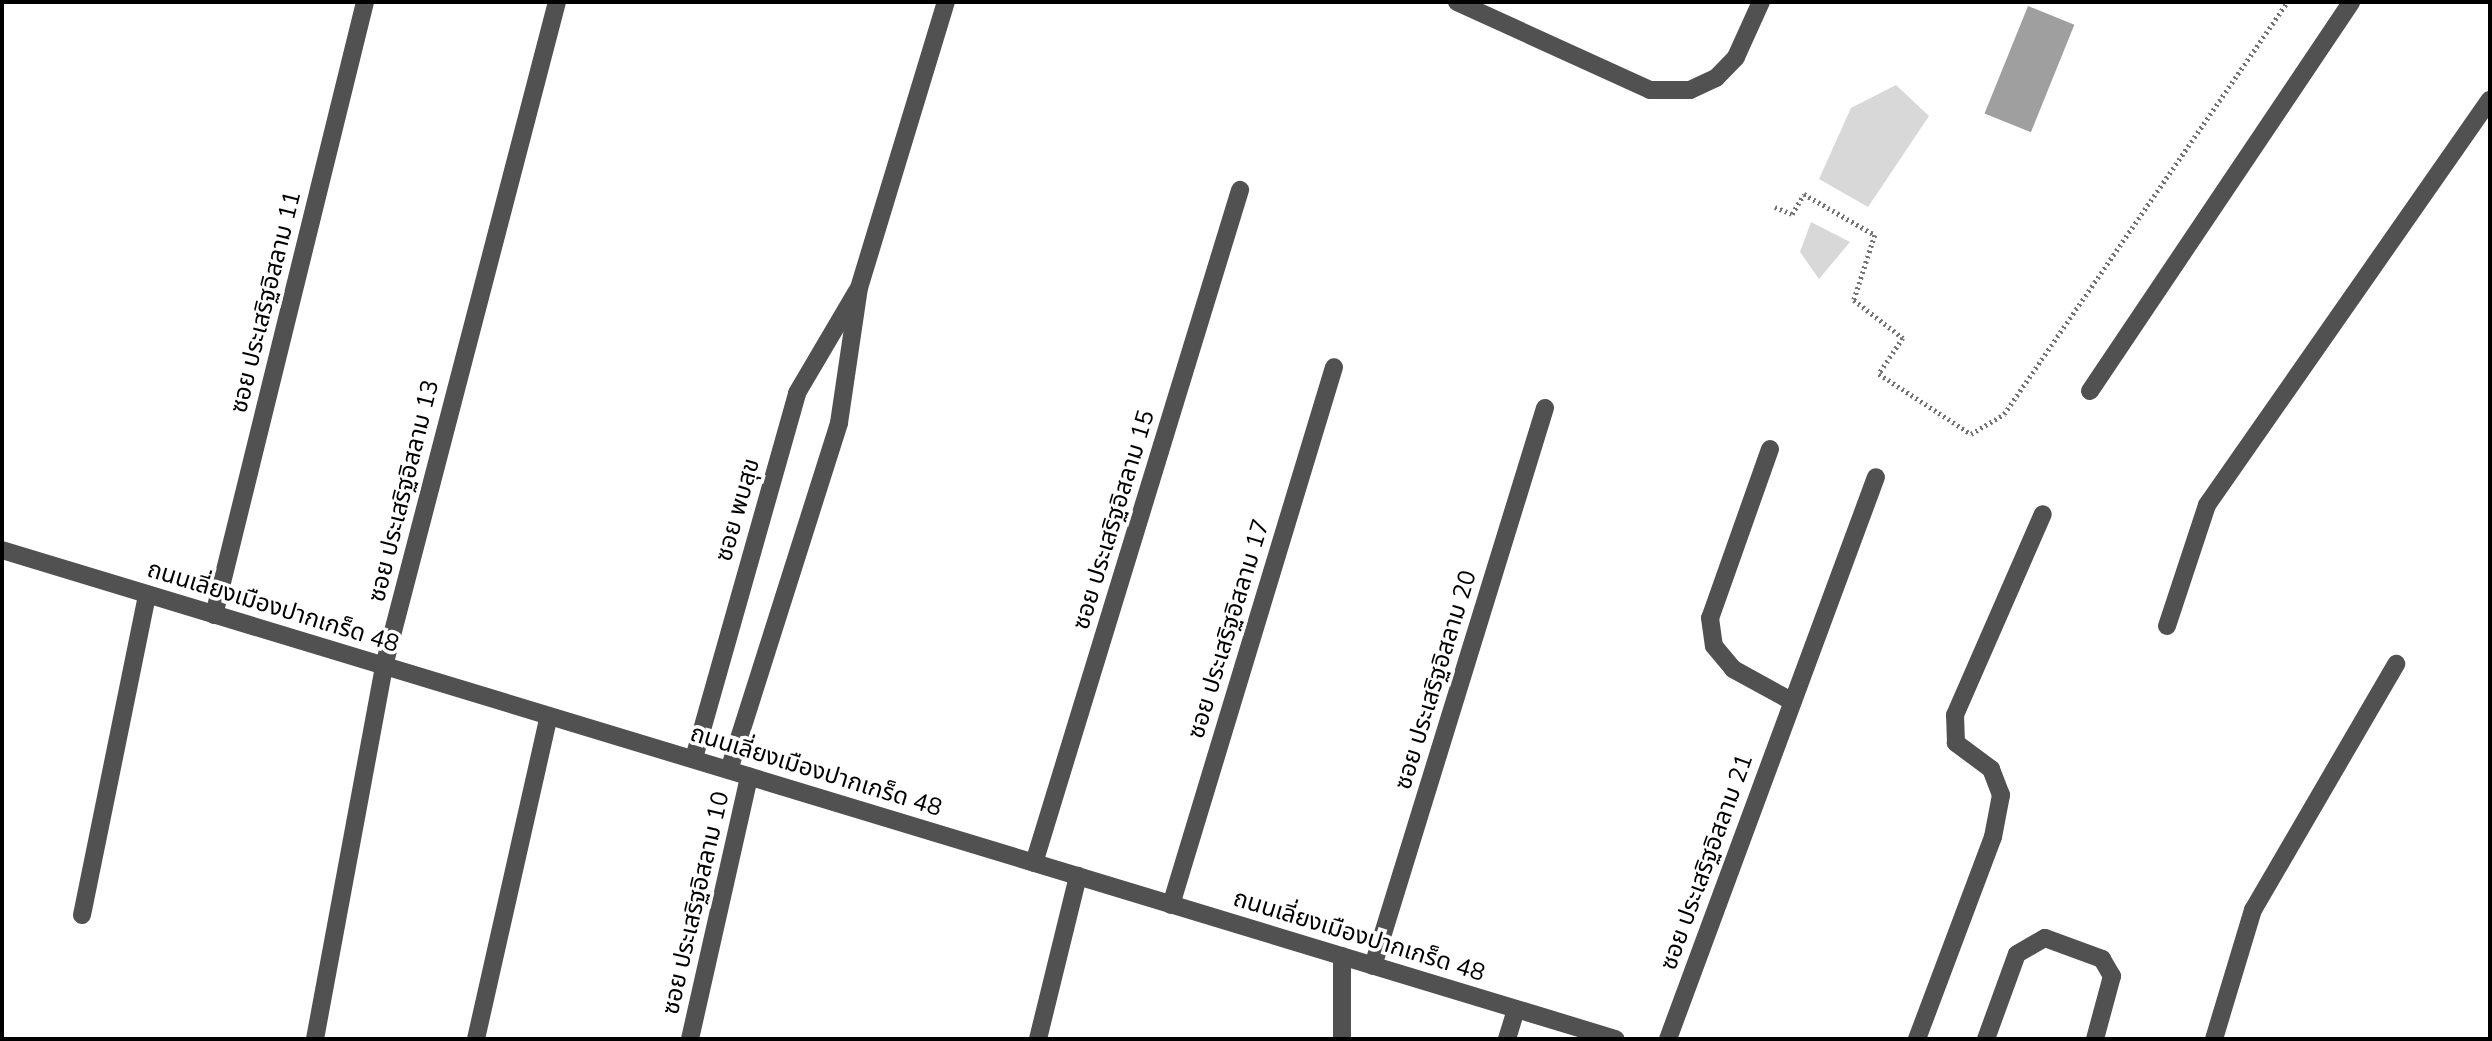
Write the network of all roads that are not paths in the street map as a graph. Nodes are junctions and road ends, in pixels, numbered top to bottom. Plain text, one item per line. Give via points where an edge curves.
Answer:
1 (365, 2) edge
2 (557, 2) edge
3 (946, 2) edge
4 (1457, 2) edge
5 (1760, 2) edge
6 (2351, 2) edge
7 (2490, 100) edge
8 (1240, 190) dead end
9 (859, 288) junction
10 (1334, 367) dead end
11 (2091, 391) dead end
12 (1545, 408) dead end
13 (1770, 449) dead end
14 (1876, 477) dead end
15 (2043, 514) dead end
16 (2, 551) edge
17 (147, 595) junction
18 (214, 615) junction
19 (2167, 626) dead end
20 (2396, 664) dead end
21 (384, 666) junction
22 (1793, 702) junction
23 (549, 716) junction
24 (694, 758) junction
25 (729, 770) junction
26 (749, 777) junction
27 (1034, 863) junction
28 (1078, 876) junction
29 (1171, 905) junction
30 (82, 915) dead end
31 (1342, 956) junction
32 (1373, 966) junction
33 (1516, 1009) junction
34 (315, 1039) edge
35 (476, 1039) edge
36 (690, 1039) edge
37 (1038, 1039) edge
38 (1342, 1039) edge
39 (1507, 1039) edge
40 (1616, 1039) edge
41 (1668, 1039) edge
42 (1917, 1039) edge
43 (1986, 1039) edge
44 (2095, 1039) edge
45 (2214, 1039) edge

1 - 18 street, ซอย ประเสริฐอิสลาม 11
2 - 21 street, ซอย ประเสริฐอิสลาม 13
3 - 9 street, ซอย พบสุข
4 - 5 street via 1650,90 1690,90 1716,78 1736,57
6 - 11 street
7 - 19 street via 2207,505
8 - 27 street, ซอย ประเสริฐอิสลาม 15
9 - 24 street, ซอย พบสุข via 797,393
9 - 25 street, ซอย พบสุข via 839,423
10 - 29 street, ซอย ประเสริฐอิสลาม 17
12 - 32 street, ซอย ประเสริฐอิสลาม 20
13 - 22 street via 1710,618 1714,646 1733,669
14 - 22 street, ซอย ประเสริฐอิสลาม 21
15 - 42 street via 1955,715 1956,743 1991,769 2001,795 1993,836
16 - 17 street, ถนนเลี่ยงเมืองปากเกร็ด 48
17 - 18 street, ถนนเลี่ยงเมืองปากเกร็ด 48
17 - 30 street
18 - 21 street, ถนนเลี่ยงเมืองปากเกร็ด 48
20 - 45 street via 2253,910
21 - 23 street, ถนนเลี่ยงเมืองปากเกร็ด 48
21 - 34 street, ซอย ประเสริฐอิสลาม 13
22 - 41 street, ซอย ประเสริฐอิสลาม 21
23 - 24 street, ถนนเลี่ยงเมืองปากเกร็ด 48
23 - 35 street
24 - 25 street, ถนนเลี่ยงเมืองปากเกร็ด 48
25 - 26 street, ถนนเลี่ยงเมืองปากเกร็ด 48
26 - 27 street, ถนนเลี่ยงเมืองปากเกร็ด 48
26 - 36 street, ซอย ประเสริฐอิสลาม 10
27 - 28 street, ถนนเลี่ยงเมืองปากเกร็ด 48
28 - 29 street, ถนนเลี่ยงเมืองปากเกร็ด 48
28 - 37 street
29 - 31 street, ถนนเลี่ยงเมืองปากเกร็ด 48
31 - 32 street, ถนนเลี่ยงเมืองปากเกร็ด 48
31 - 38 street
32 - 33 street, ถนนเลี่ยงเมืองปากเกร็ด 48
33 - 39 street
33 - 40 street, ถนนเลี่ยงเมืองปากเกร็ด 48
43 - 44 street via 2017,954 2045,938 2102,959 2112,976

